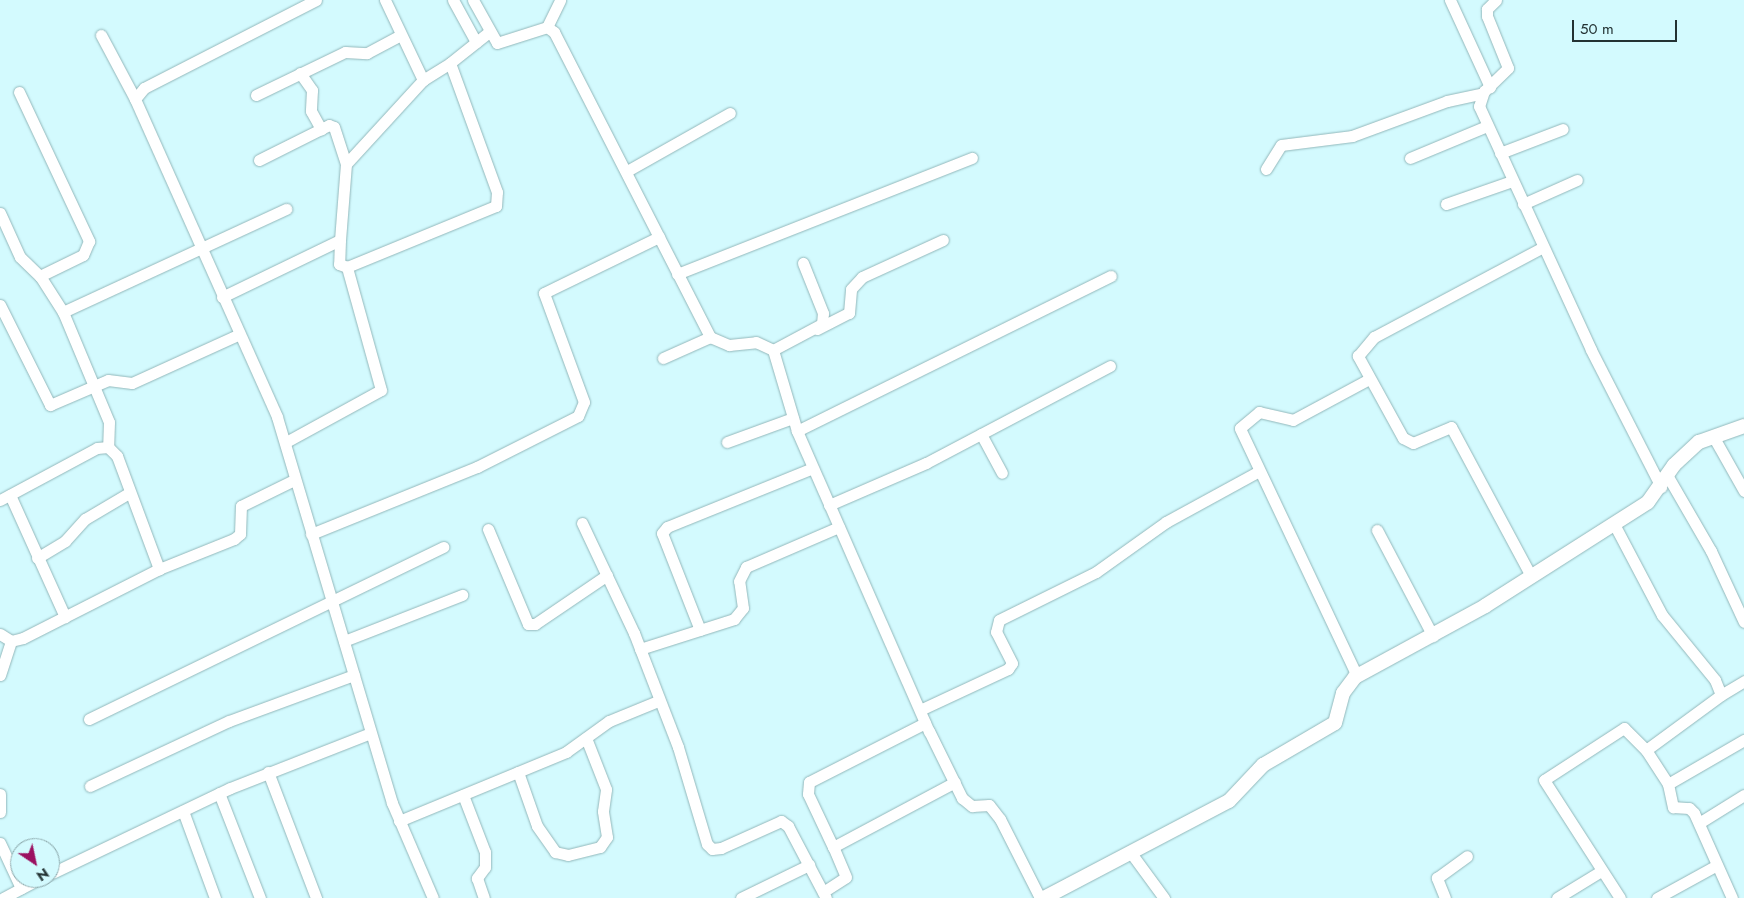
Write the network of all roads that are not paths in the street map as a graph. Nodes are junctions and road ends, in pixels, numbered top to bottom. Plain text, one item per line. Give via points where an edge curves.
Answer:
1 (316, 0) edge
2 (385, 0) edge
3 (453, 0) edge
4 (473, 0) edge
5 (560, 0) edge
6 (1450, 0) edge
7 (1496, 0) edge
8 (547, 27) junction
9 (101, 35) dead end
10 (401, 35) junction
11 (482, 37) junction
12 (450, 62) junction
13 (300, 73) junction
14 (423, 80) junction
15 (1485, 91) junction
16 (19, 92) dead end
17 (256, 95) dead end
18 (135, 99) junction
19 (730, 113) dead end
20 (1488, 126) junction
21 (321, 129) junction
22 (1563, 129) dead end
23 (1500, 153) junction
24 (972, 158) dead end
25 (1410, 158) dead end
26 (259, 160) dead end
27 (346, 164) junction
28 (1266, 169) dead end
29 (627, 171) junction
30 (1577, 180) dead end
31 (1512, 181) junction
32 (1446, 204) dead end
33 (1523, 204) junction
34 (286, 209) dead end
35 (0, 213) edge
36 (653, 239) junction
37 (340, 240) junction
38 (943, 240) dead end
39 (1543, 247) junction
40 (200, 250) junction
41 (803, 264) dead end
42 (347, 267) junction
43 (677, 274) junction
44 (40, 276) junction
45 (1111, 276) dead end
46 (222, 297) junction
47 (0, 305) edge
48 (63, 312) junction
49 (817, 329) junction
50 (238, 335) junction
51 (703, 340) junction
52 (773, 350) junction
53 (663, 358) dead end
54 (1110, 366) dead end
55 (1369, 379) junction
56 (93, 385) junction
57 (793, 418) junction
58 (1744, 426) edge
59 (797, 430) junction
60 (981, 434) junction
61 (1713, 436) junction
62 (286, 442) junction
63 (727, 442) dead end
64 (108, 447) junction
65 (813, 468) junction
66 (1259, 472) junction
67 (1002, 473) dead end
68 (294, 480) junction
69 (1664, 481) junction
70 (1744, 491) edge
71 (129, 493) junction
72 (5, 497) edge
73 (829, 505) junction
74 (582, 522) dead end
75 (1614, 524) junction
76 (488, 529) dead end
77 (834, 530) junction
78 (1377, 530) dead end
79 (311, 534) junction
80 (444, 547) dead end
81 (37, 558) junction
82 (160, 569) junction
83 (607, 575) junction
84 (1531, 576) junction
85 (462, 595) dead end
86 (332, 600) junction
87 (65, 617) junction
88 (1744, 622) edge
89 (700, 630) junction
90 (0, 634) edge
91 (1433, 636) junction
92 (11, 641) junction
93 (344, 641) junction
94 (640, 649) junction
95 (354, 675) junction
96 (0, 676) edge
97 (1357, 676) junction
98 (1744, 680) edge
99 (1721, 695) junction
100 (658, 701) junction
101 (920, 710) junction
102 (89, 719) dead end
103 (925, 723) junction
104 (370, 733) junction
105 (586, 738) junction
106 (1744, 740) edge
107 (1646, 750) junction
108 (268, 772) junction
109 (518, 772) junction
110 (1668, 784) junction
111 (951, 785) junction
112 (90, 786) dead end
113 (219, 793) junction
114 (0, 794) edge
115 (463, 795) junction
116 (1744, 795) edge
117 (183, 810) junction
118 (0, 812) edge
119 (399, 821) junction
120 (1699, 823) junction
121 (0, 843) edge
122 (833, 847) junction
123 (1131, 852) junction
124 (1466, 856) dead end
125 (10, 864) edge
126 (809, 865) junction
127 (1717, 865) junction
128 (60, 869) edge
129 (1601, 870) junction
130 (21, 888) edge
131 (824, 895) edge
132 (3, 898) edge
133 (215, 898) edge
134 (260, 898) edge
135 (316, 898) edge
136 (432, 898) edge
137 (484, 898) edge
138 (742, 898) edge
139 (1040, 898) edge
140 (1044, 898) edge
141 (1164, 898) edge
142 (1445, 898) edge
143 (1557, 898) edge
144 (1620, 898) edge
145 (1657, 898) edge
146 (1732, 898) edge

1 - 18 street via 144,88
2 - 10 street
3 - 11 street
4 - 11 street
5 - 8 street
6 - 15 street
7 - 15 street via 1487,9 1487,16 1508,68
8 - 11 street via 501,44
8 - 29 street via 559,40
9 - 18 street
10 - 13 street via 372,51 345,52
10 - 14 street
11 - 12 street
12 - 14 street
12 - 42 street via 497,192 496,206
13 - 17 street
13 - 21 street via 312,90 311,111
14 - 27 street
15 - 20 street via 1479,106
15 - 28 street via 1352,136 1281,145
16 - 44 street via 90,241 83,255
18 - 40 street
19 - 29 street
20 - 23 street
20 - 25 street
21 - 26 street
21 - 27 street via 334,128
22 - 23 street
23 - 31 street
24 - 43 street
27 - 37 street
29 - 36 street
30 - 33 street
31 - 32 street
31 - 33 street
33 - 39 street
34 - 40 street
35 - 44 street via 20,257
36 - 43 street
36 - 79 street via 544,293 584,402 578,416 470,470
37 - 42 street via 339,264
37 - 46 street
38 - 49 street via 862,277 851,290 848,313
39 - 55 street via 1374,337 1358,356
39 - 69 street
40 - 46 street
40 - 48 street
41 - 49 street via 823,312
42 - 62 street via 381,390
43 - 51 street
44 - 48 street
45 - 59 street
46 - 50 street
47 - 56 street via 44,401 57,404
48 - 56 street
49 - 52 street
50 - 56 street via 132,383 108,380
50 - 62 street
51 - 52 street via 729,346 756,342
51 - 53 street
52 - 57 street
54 - 60 street
55 - 66 street via 1293,420 1259,412 1243,424 1240,435
55 - 84 street via 1410,442 1451,427
56 - 64 street via 109,422
57 - 59 street
57 - 63 street
58 - 61 street
59 - 65 street
60 - 67 street
60 - 73 street via 896,478
61 - 69 street via 1686,454
61 - 70 street
62 - 68 street
64 - 71 street via 116,456
64 - 72 street via 97,448
65 - 73 street
65 - 89 street via 667,527 662,533
66 - 97 street
66 - 101 street via 1174,517 1096,572 999,620 996,632 1012,663 1008,669
68 - 79 street
68 - 82 street via 241,506 240,534 234,539
69 - 75 street via 1648,502
69 - 88 street via 1712,551
71 - 81 street via 85,519 65,541
71 - 82 street
72 - 81 street
73 - 77 street
74 - 83 street
75 - 84 street
75 - 99 street via 1662,614 1716,680
76 - 83 street via 528,624 535,624
77 - 89 street via 746,567 740,574 744,600 740,614
77 - 101 street
78 - 91 street
79 - 86 street
80 - 86 street
81 - 87 street
82 - 87 street
83 - 94 street
84 - 91 street
85 - 93 street
86 - 93 street
86 - 102 street
87 - 92 street
89 - 94 street
90 - 92 street
91 - 97 street
92 - 96 street
93 - 95 street
94 - 100 street
95 - 104 street
95 - 112 street via 229,721
97 - 123 street via 1348,684 1340,713 1328,729 1263,765 1223,805
98 - 99 street
99 - 107 street
100 - 105 street via 609,721
100 - 126 street via 678,747 707,844 712,849 721,848 780,821
101 - 103 street
103 - 111 street
103 - 122 street via 809,782 808,794
104 - 108 street
104 - 119 street
105 - 109 street
105 - 109 street via 606,789 603,811 607,837 600,847 568,855 555,852 537,826
106 - 110 street
107 - 110 street
107 - 129 street via 1624,728 1544,780
108 - 113 street
108 - 135 street
109 - 115 street
110 - 120 street via 1673,807 1689,808
111 - 122 street
111 - 139 street via 968,803 994,808
113 - 117 street
113 - 134 street
114 - 118 street
115 - 119 street
115 - 137 street via 485,852 485,867 477,878
116 - 120 street
117 - 128 street
117 - 133 street
119 - 136 street
120 - 127 street
121 - 125 street
122 - 131 street via 846,877
123 - 140 street
123 - 141 street
124 - 142 street via 1437,878
126 - 131 street
126 - 138 street
127 - 145 street
127 - 146 street
129 - 143 street
129 - 144 street
130 - 132 street

